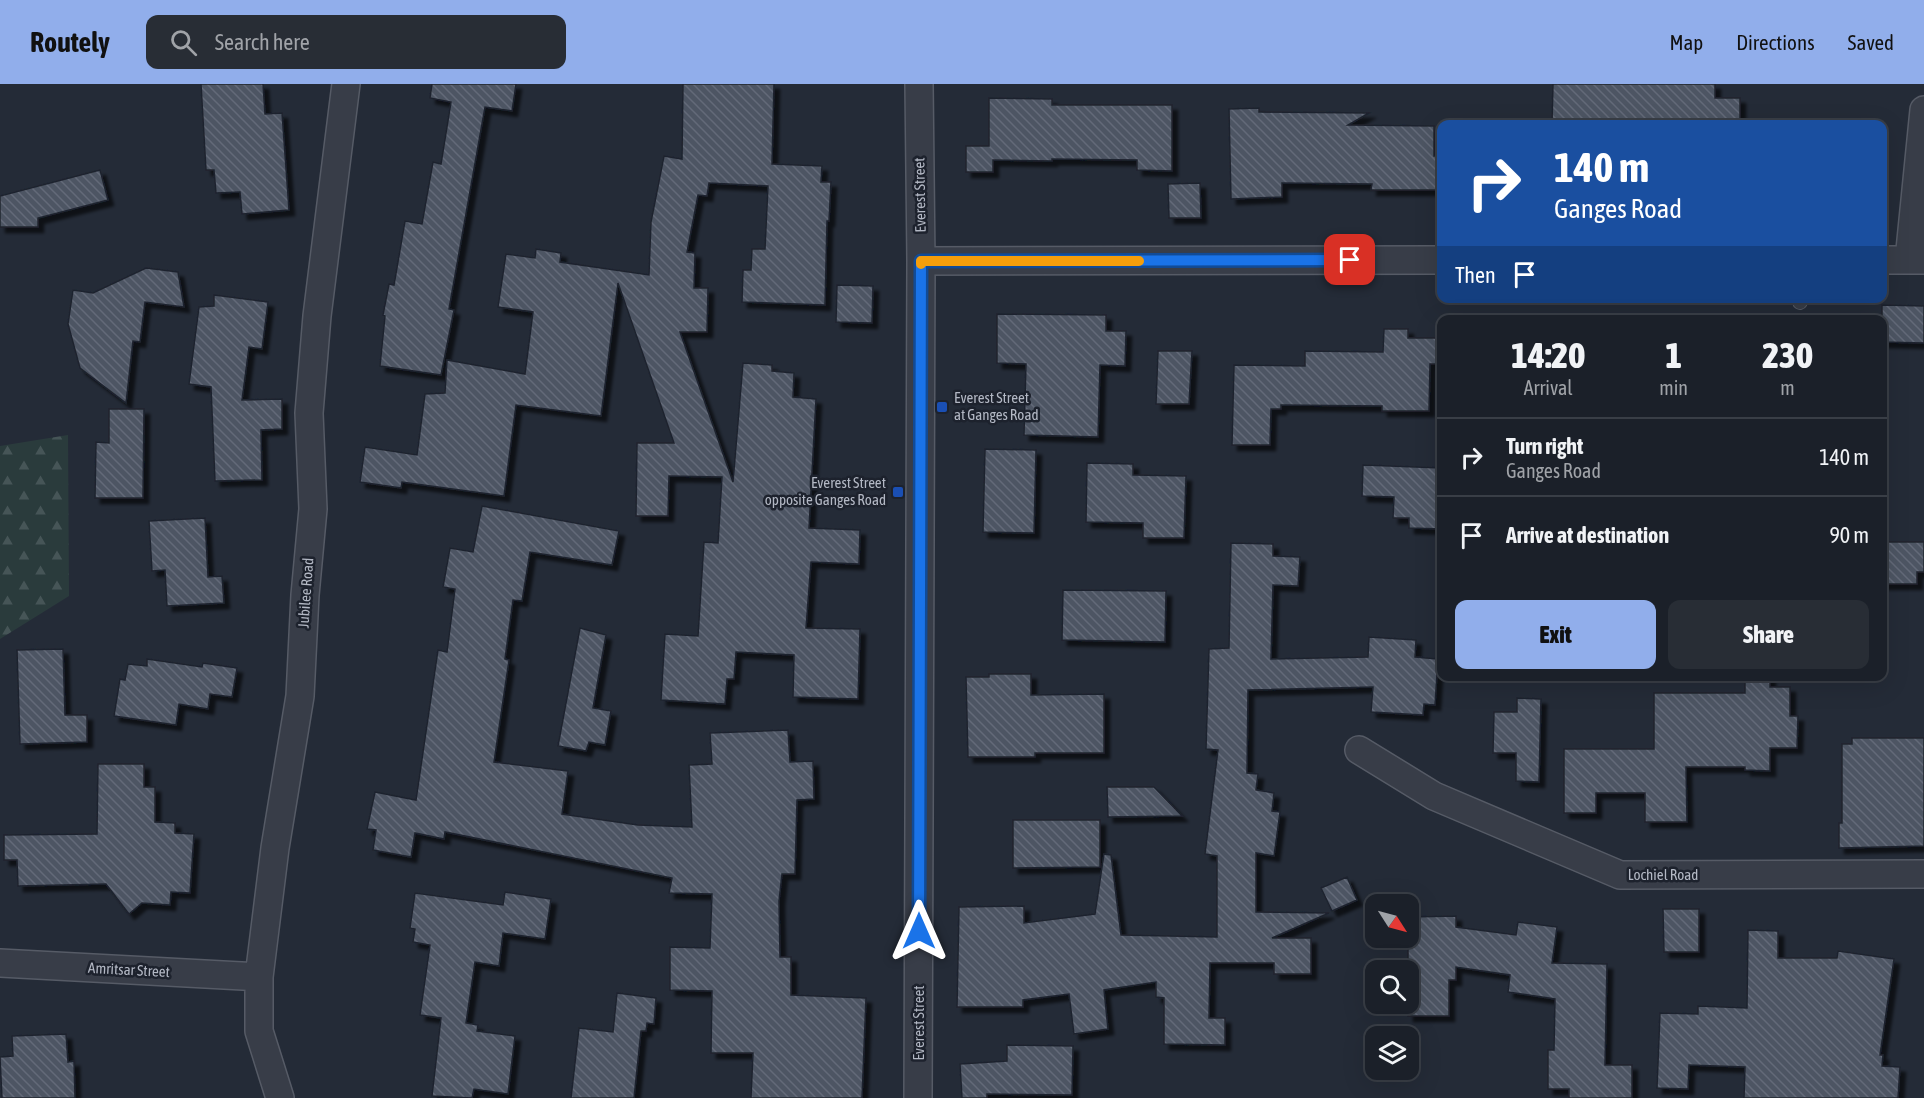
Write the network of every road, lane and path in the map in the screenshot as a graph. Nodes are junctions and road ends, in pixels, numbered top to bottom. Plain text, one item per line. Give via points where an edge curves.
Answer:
1 (346, 84) edge
2 (920, 84) edge
3 (1924, 111) edge
4 (1437, 260) edge
5 (1905, 260) edge
6 (921, 261) junction
7 (1359, 750) dead end
8 (1924, 874) edge
9 (0, 963) edge
10 (259, 977) junction
11 (280, 1098) edge
12 (918, 1098) edge

1 - 10 street, Jubilee Road via 309,414 313,509 300,696
2 - 6 street, Everest Street
3 - 5 street
4 - 6 street
6 - 12 street, Everest Street
7 - 8 street, Lochiel Road via 1434,796 1620,875
9 - 10 street, Amritsar Street
10 - 11 street, Jubilee Road via 259,1031

